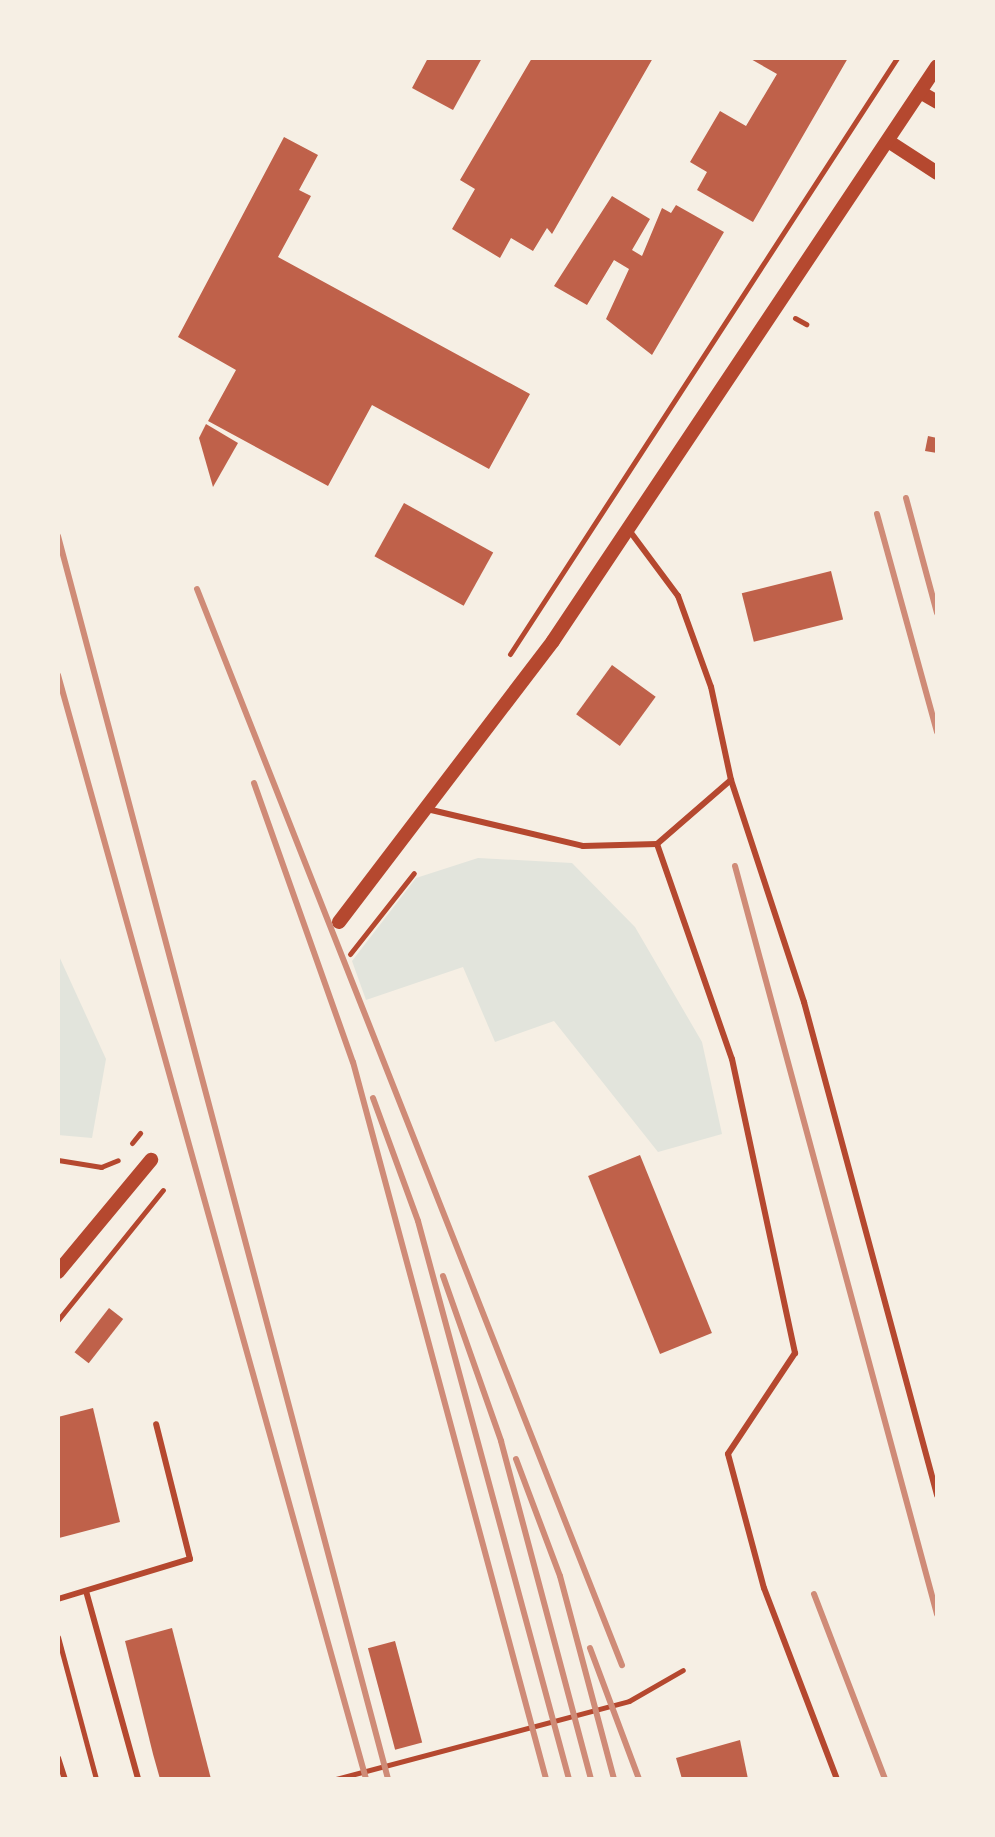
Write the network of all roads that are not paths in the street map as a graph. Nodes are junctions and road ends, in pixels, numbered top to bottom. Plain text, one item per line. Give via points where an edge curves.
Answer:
1 (937, 66) edge
2 (920, 92) junction
3 (937, 102) edge
4 (888, 141) junction
5 (937, 173) edge
6 (629, 530) junction
7 (731, 780) junction
8 (427, 809) junction
9 (657, 844) junction
10 (339, 922) dead end
11 (151, 1160) dead end
12 (58, 1272) edge
13 (156, 1424) dead end
14 (937, 1495) edge
15 (86, 1591) junction
16 (58, 1599) edge
17 (58, 1758) edge
18 (65, 1779) edge
19 (138, 1779) edge
20 (837, 1779) edge

1 - 2 street
2 - 3 street
2 - 4 street
4 - 5 street
4 - 6 street
6 - 7 lane via 678,596 711,687
6 - 8 street
7 - 9 lane
7 - 14 lane via 804,1002
8 - 9 lane via 583,846
8 - 10 street
9 - 20 lane via 732,1059 795,1353 728,1454 764,1588
11 - 12 street
13 - 15 lane via 190,1559
15 - 16 lane
15 - 19 lane
17 - 18 lane

